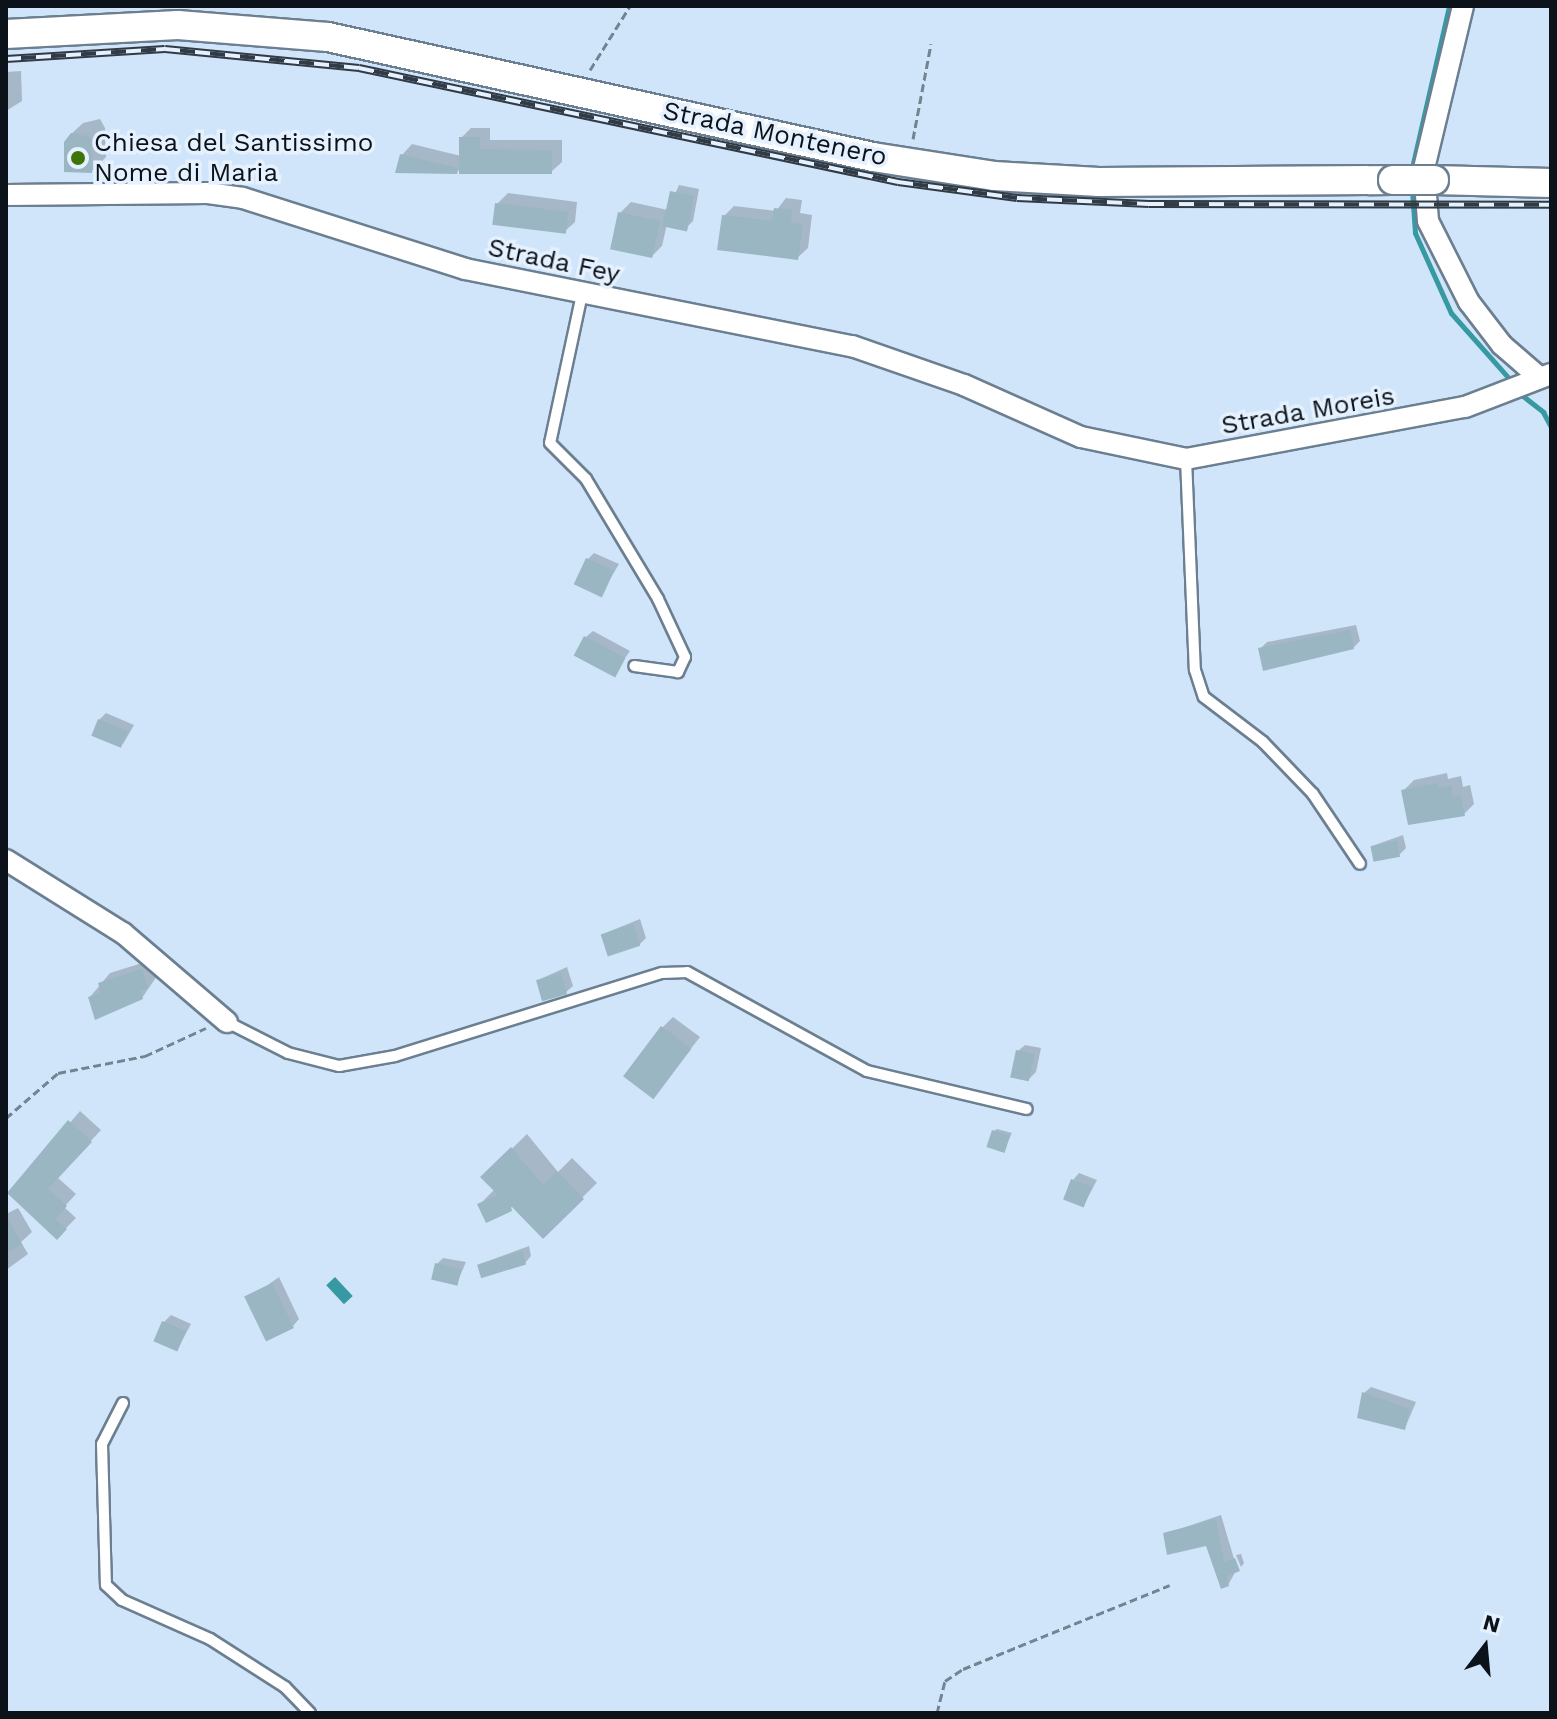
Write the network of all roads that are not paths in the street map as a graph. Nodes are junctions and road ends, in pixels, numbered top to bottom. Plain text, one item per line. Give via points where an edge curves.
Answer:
1 (1463, 6) edge
2 (6, 34) edge
3 (1551, 183) edge
4 (6, 195) edge
5 (582, 294) junction
6 (1531, 382) edge
7 (1081, 437) joint
8 (1186, 459) junction
9 (634, 666) dead end
10 (6, 860) edge
11 (1360, 864) dead end
12 (225, 1020) joint
13 (1027, 1109) dead end
14 (123, 1403) dead end
15 (310, 1713) edge

1 - 6 street, Strada Moreis via 1424,169 1428,221 1469,302
2 - 3 main road, Strada Montenero, bridge via 128,26 226,27 343,40 908,163 994,176 1099,182
4 - 5 street, Strada Fey via 208,193 243,198 465,269
5 - 7 street, Strada Fey via 852,346 964,385
5 - 9 lane via 550,443 586,479 658,599 685,657 678,672
6 - 8 street, Strada Moreis via 1360,430
7 - 8 street, Strada Moreis
8 - 11 lane via 1195,670 1204,697 1263,742 1313,794
10 - 12 street via 123,933
12 - 13 lane via 288,1053 339,1066 395,1056 662,973 687,972 867,1071
14 - 15 lane via 102,1444 106,1585 122,1600 210,1639 285,1687

